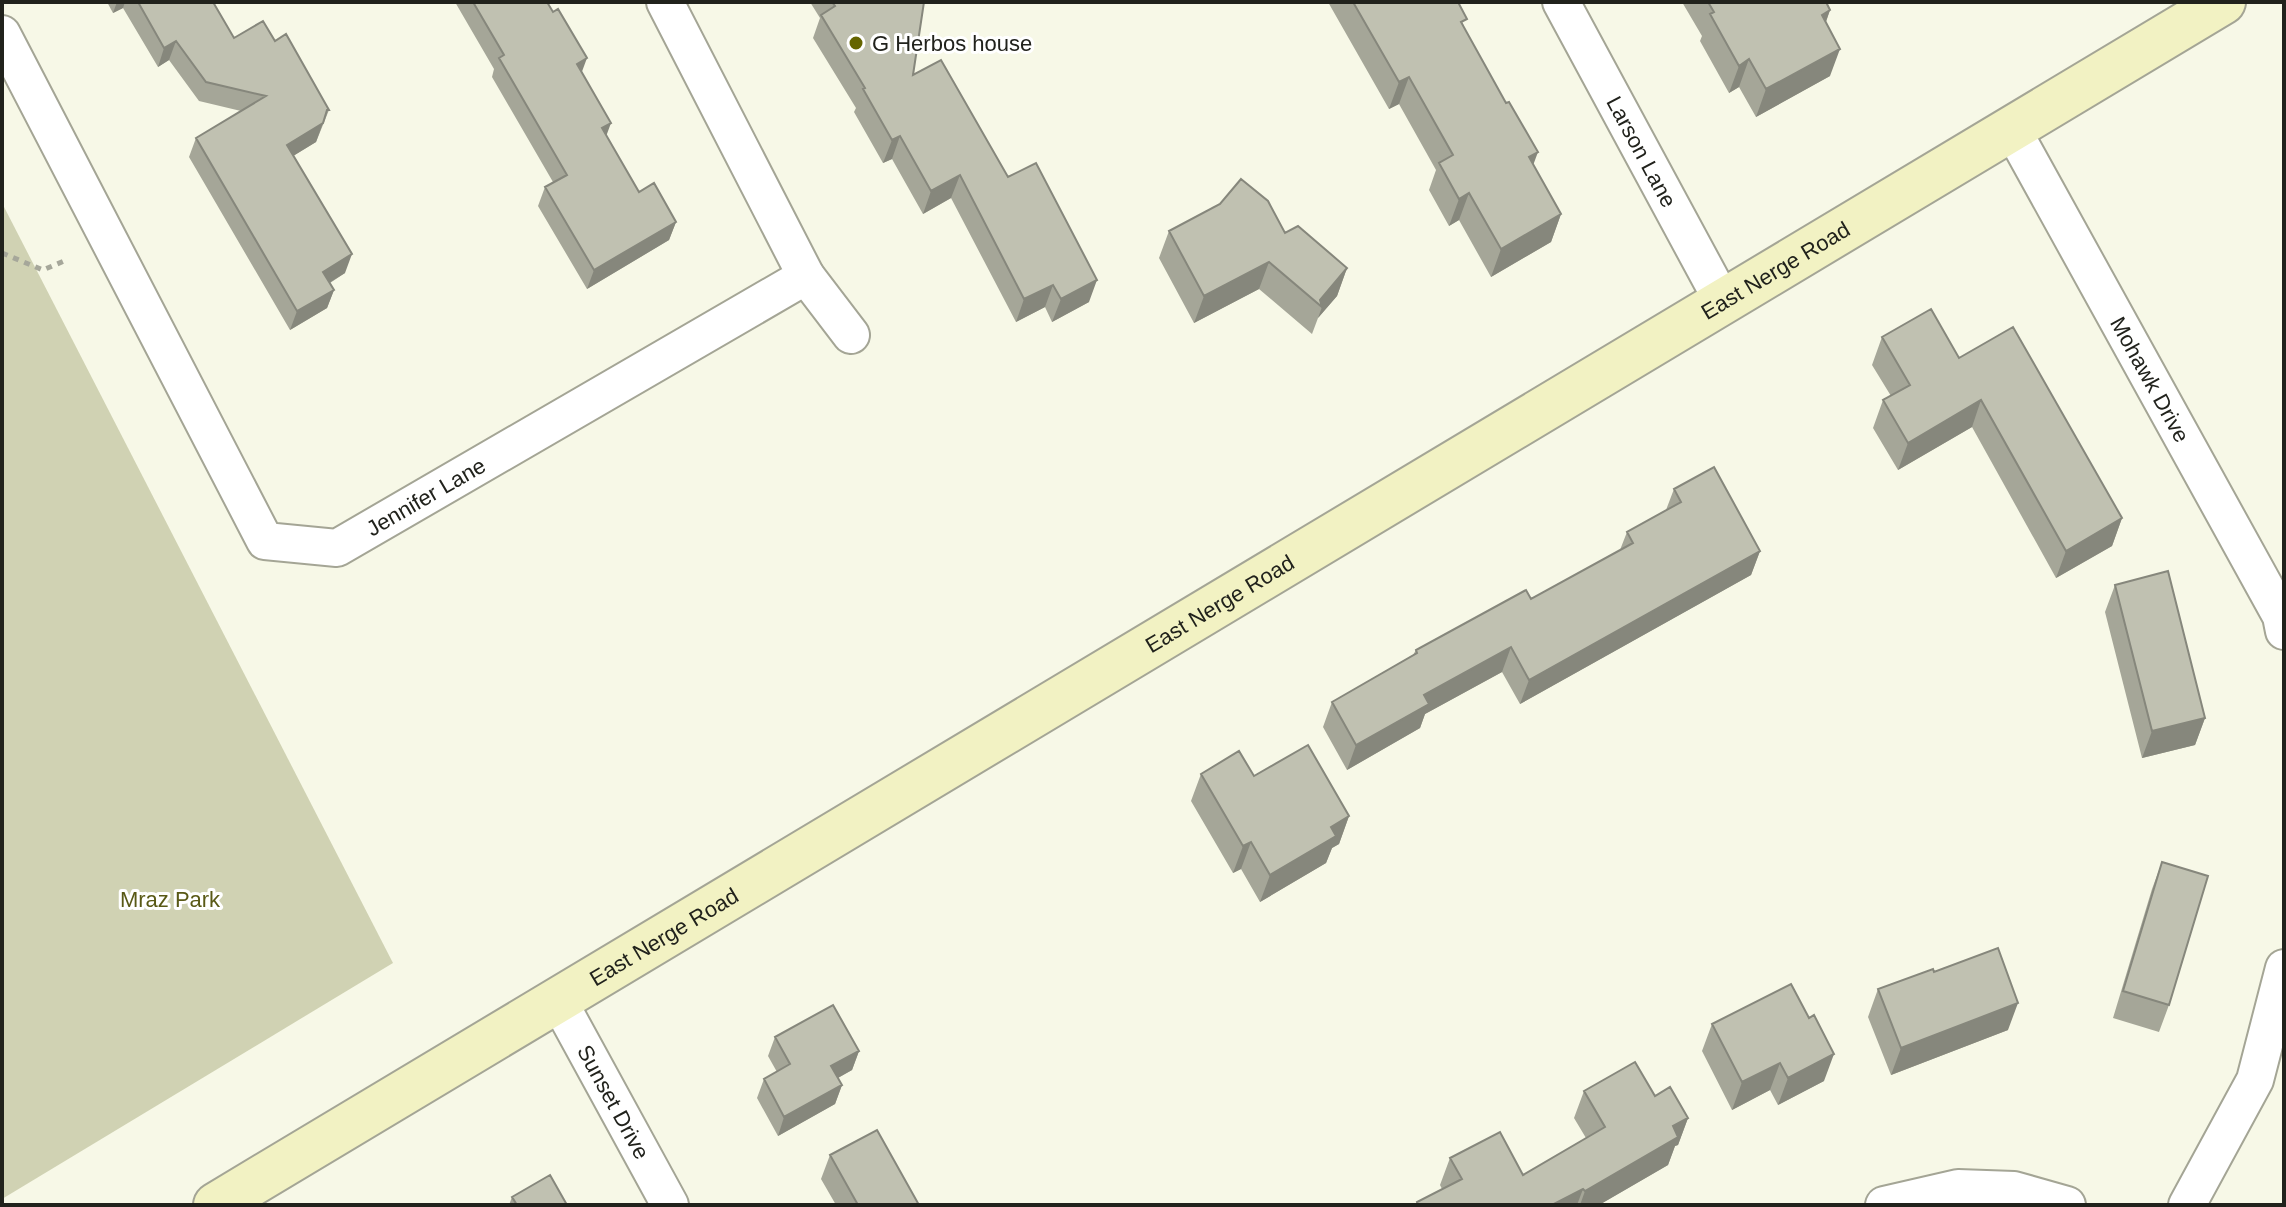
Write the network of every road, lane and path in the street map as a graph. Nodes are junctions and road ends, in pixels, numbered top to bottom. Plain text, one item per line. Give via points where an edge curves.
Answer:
1 (665, 2) edge
2 (1561, 2) edge
3 (2223, 2) edge
4 (2, 34) edge
5 (2012, 129) junction
6 (2, 253) edge
7 (64, 261) dead end
8 (806, 276) junction
9 (1723, 302) junction
10 (851, 335) dead end
11 (2284, 631) edge
12 (2284, 968) edge
13 (558, 1000) junction
14 (216, 1205) edge
15 (670, 1205) edge
16 (1884, 1205) edge
17 (2067, 1205) edge
18 (2187, 1205) edge

1 - 8 street
2 - 9 street, Larson Lane
3 - 5 main road, East Nerge Road
4 - 8 street, Jennifer Lane via 265,541 337,548
5 - 9 main road, East Nerge Road
5 - 11 street, Mohawk Drive via 2281,616
6 - 7 path via 43,270
8 - 10 street
9 - 13 main road, East Nerge Road
12 - 18 street via 2255,1080
13 - 14 main road, East Nerge Road
13 - 15 street, Sunset Drive
16 - 17 street via 1958,1188 2014,1190

